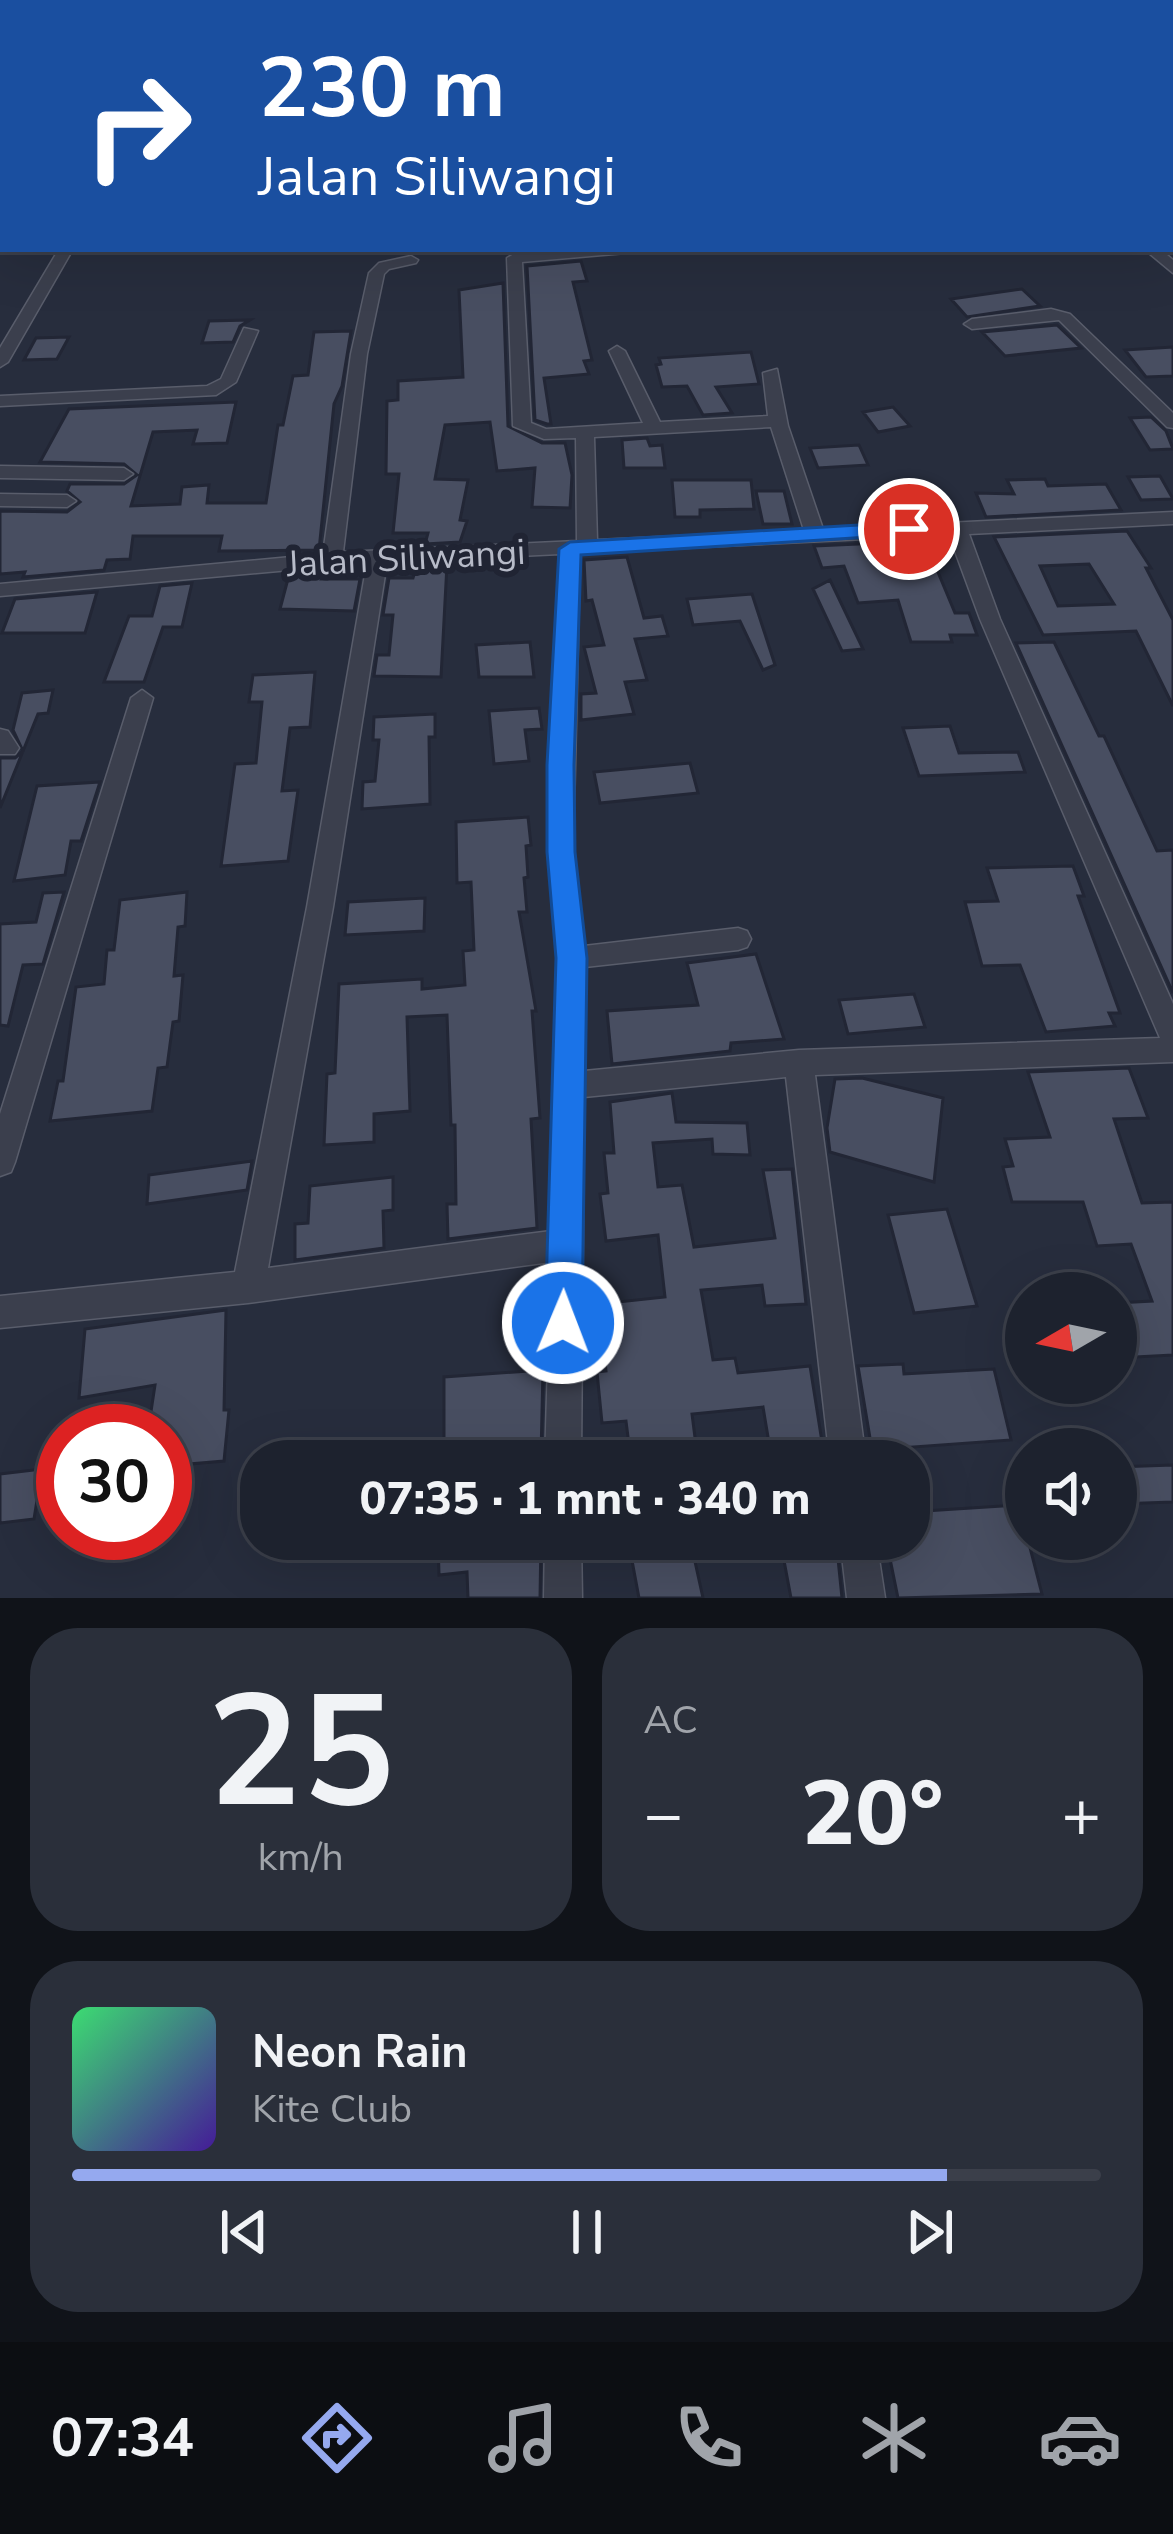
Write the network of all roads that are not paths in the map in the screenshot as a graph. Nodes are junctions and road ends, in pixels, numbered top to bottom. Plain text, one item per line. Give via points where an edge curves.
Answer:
1 (64, 252) edge
2 (584, 252) edge
3 (411, 260) dead end
4 (972, 324) dead end
5 (250, 331) dead end
6 (617, 351) dead end
7 (0, 362) edge
8 (771, 373) dead end
9 (0, 401) edge
10 (782, 422) junction
11 (1173, 423) edge
12 (654, 428) junction
13 (585, 432) junction
14 (0, 472) edge
15 (124, 474) dead end
16 (0, 500) edge
17 (67, 501) dead end
18 (1173, 518) edge
19 (956, 526) junction
20 (814, 534) junction
21 (579, 549) junction
22 (378, 558) junction
23 (332, 559) junction
24 (0, 590) edge
25 (142, 698) dead end
26 (738, 939) dead end
27 (572, 958) junction
28 (1173, 1035) edge
29 (1173, 1050) edge
30 (799, 1063) junction
31 (567, 1086) junction
32 (0, 1162) edge
33 (564, 1245) junction
34 (248, 1287) junction
35 (0, 1312) edge
36 (563, 1440) edge
37 (845, 1440) edge
38 (563, 1560) edge
39 (861, 1560) edge
40 (563, 1598) edge
41 (866, 1598) edge

1 - 7 street
2 - 13 street via 514,257 522,426 534,434
3 - 23 street via 377,273
4 - 11 street via 1064,316
5 - 9 street via 228,382 210,391
6 - 12 street
8 - 10 street via 770,400
10 - 12 street
10 - 20 street
12 - 13 street
13 - 21 street
14 - 15 street
16 - 17 street
18 - 19 street, Jalan Siliwangi
19 - 20 street, Jalan Siliwangi
19 - 28 street
20 - 21 street, Jalan Siliwangi
21 - 22 street, Jalan Siliwangi
21 - 27 street via 561,852
22 - 23 street, Jalan Siliwangi
22 - 34 street
23 - 24 street, Jalan Siliwangi
25 - 32 street
26 - 27 street
27 - 31 street
29 - 30 street
30 - 31 street
30 - 37 street
31 - 33 street
33 - 34 street
33 - 36 street
34 - 35 street
38 - 40 street
39 - 41 street

